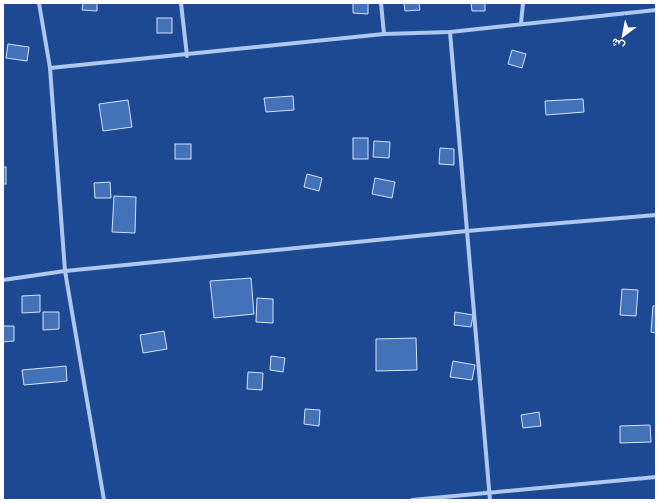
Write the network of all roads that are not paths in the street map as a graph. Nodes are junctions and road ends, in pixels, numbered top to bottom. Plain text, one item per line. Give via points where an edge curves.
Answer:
1 (39, 3) edge
2 (181, 3) edge
3 (381, 3) edge
4 (523, 3) edge
5 (656, 10) edge
6 (520, 24) junction
7 (450, 32) junction
8 (384, 34) junction
9 (187, 56) junction
10 (50, 68) junction
11 (656, 215) edge
12 (467, 231) junction
13 (65, 271) junction
14 (3, 280) edge
15 (656, 477) edge
16 (490, 492) junction
17 (104, 500) edge
18 (412, 500) edge
19 (490, 500) edge

1 - 10 street
2 - 9 street
3 - 8 street
4 - 6 street
5 - 6 street
6 - 7 street
7 - 8 street
7 - 12 street
8 - 9 street
9 - 10 street
10 - 13 street
11 - 12 street
12 - 13 street
12 - 16 street
13 - 14 street
13 - 17 street
15 - 16 street
16 - 18 street
16 - 19 street

